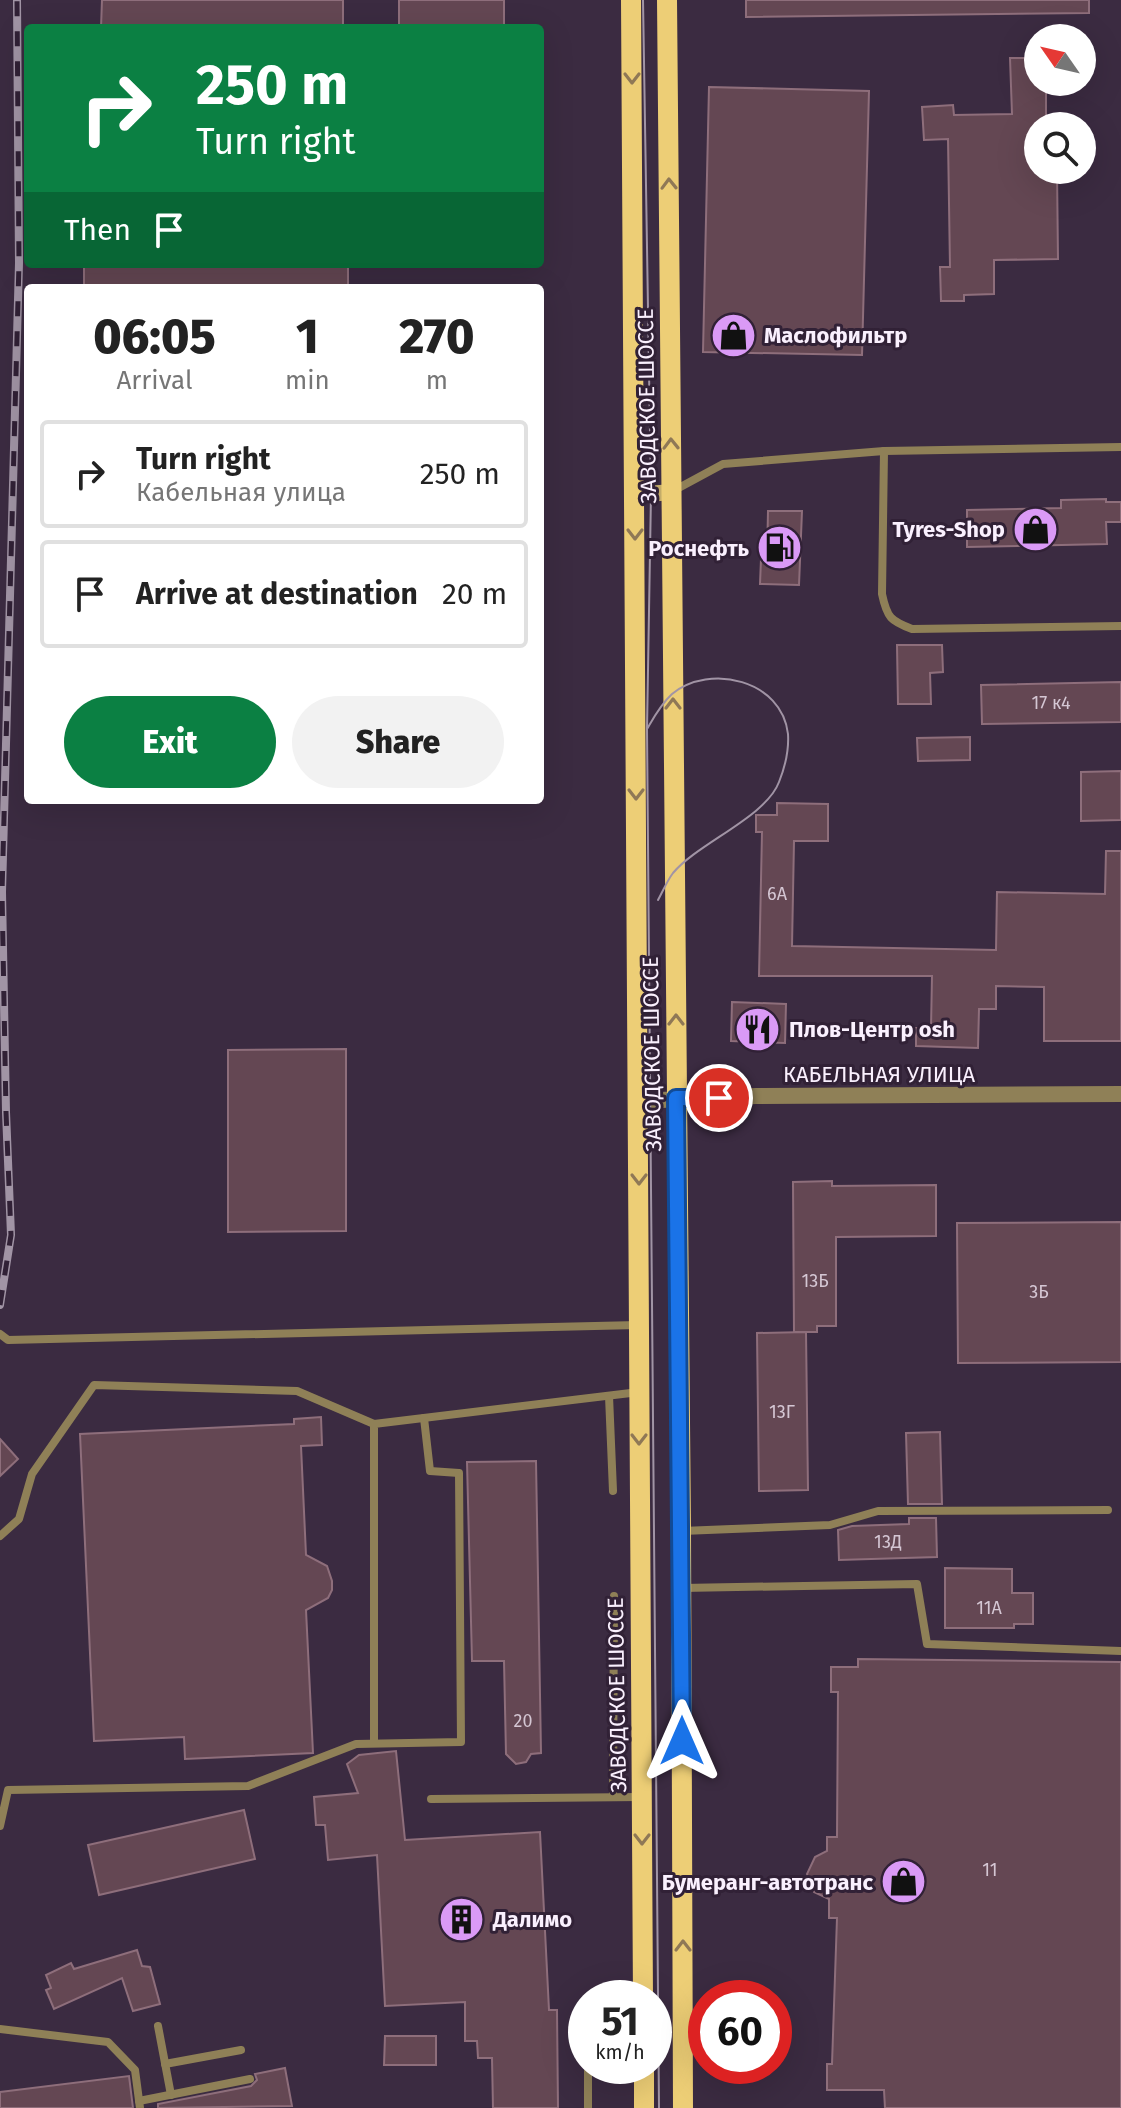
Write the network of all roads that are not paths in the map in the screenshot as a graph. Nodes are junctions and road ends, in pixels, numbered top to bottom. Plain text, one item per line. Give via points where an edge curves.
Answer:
1 (631, 0) edge
2 (667, 0) edge
3 (1121, 447) edge
4 (884, 451) junction
5 (672, 492) junction
6 (635, 495) junction
7 (1121, 626) edge
8 (1121, 1094) edge
9 (676, 1098) junction
10 (637, 1101) junction
11 (638, 1325) junction
12 (0, 1334) edge
13 (639, 1392) junction
14 (609, 1396) junction
15 (424, 1418) junction
16 (374, 1424) junction
17 (613, 1491) dead end
18 (1108, 1510) dead end
19 (681, 1531) junction
20 (0, 1536) edge
21 (681, 1588) junction
22 (614, 1596) dead end
23 (1121, 1651) edge
24 (374, 1743) junction
25 (613, 1796) junction
26 (642, 1797) junction
27 (431, 1799) dead end
28 (0, 1826) edge
29 (643, 1980) edge
30 (158, 2026) dead end
31 (0, 2029) edge
32 (241, 2050) dead end
33 (165, 2064) junction
34 (250, 2079) dead end
35 (588, 2084) edge
36 (644, 2084) edge
37 (171, 2095) junction
38 (140, 2105) edge
39 (588, 2108) edge
40 (644, 2108) edge
41 (683, 2108) edge

1 -> 6 main road, ЗАВОДСКОЕ ШОССЕ
5 -> 2 main road, ЗАВОДСКОЕ ШОССЕ
3 - 4 lane
4 - 5 lane via 723,464
4 - 7 lane via 882,594 892,621 912,629
5 - 6 main road
9 -> 5 main road, ЗАВОДСКОЕ ШОССЕ
6 -> 10 main road, ЗАВОДСКОЕ ШОССЕ
8 - 9 street, КАБЕЛЬНАЯ УЛИЦА
9 - 10 street, КАБЕЛЬНАЯ УЛИЦА
9 - 19 main road, ЗАВОДСКОЕ ШОССЕ
10 -> 11 main road, ЗАВОДСКОЕ ШОССЕ
11 - 12 lane via 8,1340
11 - 13 main road, ЗАВОДСКОЕ ШОССЕ
13 - 14 lane
13 -> 26 main road, ЗАВОДСКОЕ ШОССЕ
14 - 15 lane
14 - 17 lane
15 - 16 lane
15 - 24 lane via 430,1471 459,1473 461,1742
16 - 20 lane via 297,1391 94,1385 32,1474 19,1519
16 - 24 lane
18 - 19 lane via 878,1511 830,1525
19 - 21 main road, ЗАВОДСКОЕ ШОССЕ
21 - 23 lane via 917,1584 927,1644
41 -> 21 main road, ЗАВОДСКОЕ ШОССЕ
22 - 25 lane
24 - 28 lane via 356,1744 248,1786 8,1790
25 - 26 lane
25 - 27 lane
26 -> 29 main road, ЗАВОДСКОЕ ШОССЕ
30 - 33 lane
31 - 38 lane via 108,2042 135,2070
32 - 33 lane
33 - 37 lane
34 - 37 lane
35 - 39 lane
36 - 40 main road
37 - 38 lane

